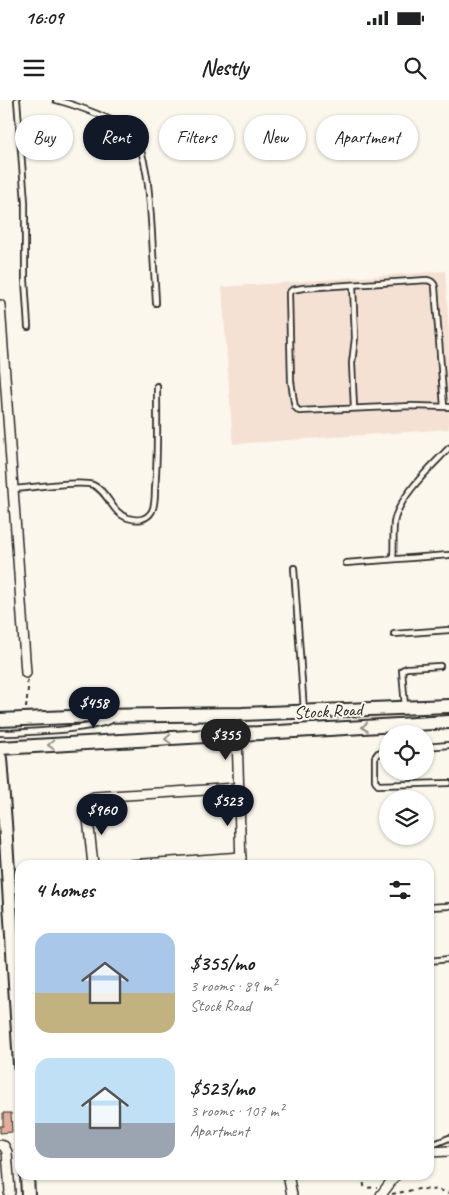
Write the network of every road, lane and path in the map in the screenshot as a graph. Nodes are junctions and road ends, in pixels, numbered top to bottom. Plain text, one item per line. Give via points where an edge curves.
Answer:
1 (17, 100) edge
2 (56, 100) edge
3 (354, 285) junction
4 (156, 303) dead end
5 (0, 305) edge
6 (28, 328) dead end
7 (157, 386) dead end
8 (447, 407) edge
9 (354, 408) junction
10 (449, 448) edge
11 (13, 489) junction
12 (449, 555) edge
13 (394, 558) junction
14 (346, 563) dead end
15 (294, 568) dead end
16 (449, 630) edge
17 (394, 634) dead end
18 (440, 666) dead end
19 (26, 673) joint
20 (449, 706) edge
21 (405, 708) junction
22 (26, 712) dead end
23 (304, 712) junction
24 (122, 716) junction
25 (0, 720) edge
26 (449, 722) edge
27 (0, 733) edge
28 (237, 734) junction
29 (449, 745) edge
30 (434, 746) edge
31 (0, 748) edge
32 (379, 753) edge
33 (0, 758) edge
34 (449, 783) edge
35 (238, 788) junction
36 (0, 804) edge
37 (5, 823) junction
38 (92, 860) edge
39 (241, 860) edge
40 (449, 906) edge
41 (434, 907) edge
42 (449, 959) edge
43 (434, 960) edge
44 (15, 984) edge
45 (449, 1138) edge
46 (434, 1143) edge
47 (0, 1145) edge
48 (449, 1151) edge
49 (434, 1152) edge
50 (27, 1180) edge
51 (289, 1180) edge
52 (363, 1180) edge
53 (392, 1180) edge
54 (384, 1192) edge
55 (449, 1193) edge
56 (9, 1195) edge
57 (28, 1195) edge
58 (292, 1195) edge

1 - 6 lane via 25,202
2 - 4 lane via 77,105 118,124 139,146 149,194
3 - 8 lane via 427,280 434,283
3 - 9 lane
3 - 9 lane via 292,290 288,298 295,407 299,411
5 - 11 street
7 - 11 lane via 155,494 153,509 146,517 136,520 123,516 93,484
8 - 9 lane
10 - 13 lane via 403,498 394,523
11 - 19 street
12 - 13 lane
13 - 14 lane
15 - 23 lane
16 - 17 lane
18 - 21 lane via 402,670
19 - 22 path
20 - 21 main road, Stock Road
21 - 23 main road, Stock Road
23 - 24 main road, Stock Road
24 - 25 main road, Stock Road
24 - 27 lane via 88,727
26 -> 28 main road, Stock Road
28 -> 31 main road, Stock Road
28 - 35 street
29 - 30 lane
32 - 34 lane via 375,757 378,785
33 - 37 main road
35 - 38 street via 91,798 87,808
35 - 39 street
36 - 37 main road
37 - 44 main road
40 - 41 lane
42 - 43 lane
45 - 46 lane
47 - 56 street via 7,1152
48 - 49 street
50 - 57 main road
51 - 58 street
52 - 54 path via 366,1188
53 - 54 street
54 - 55 path via 398,1194 426,1189

